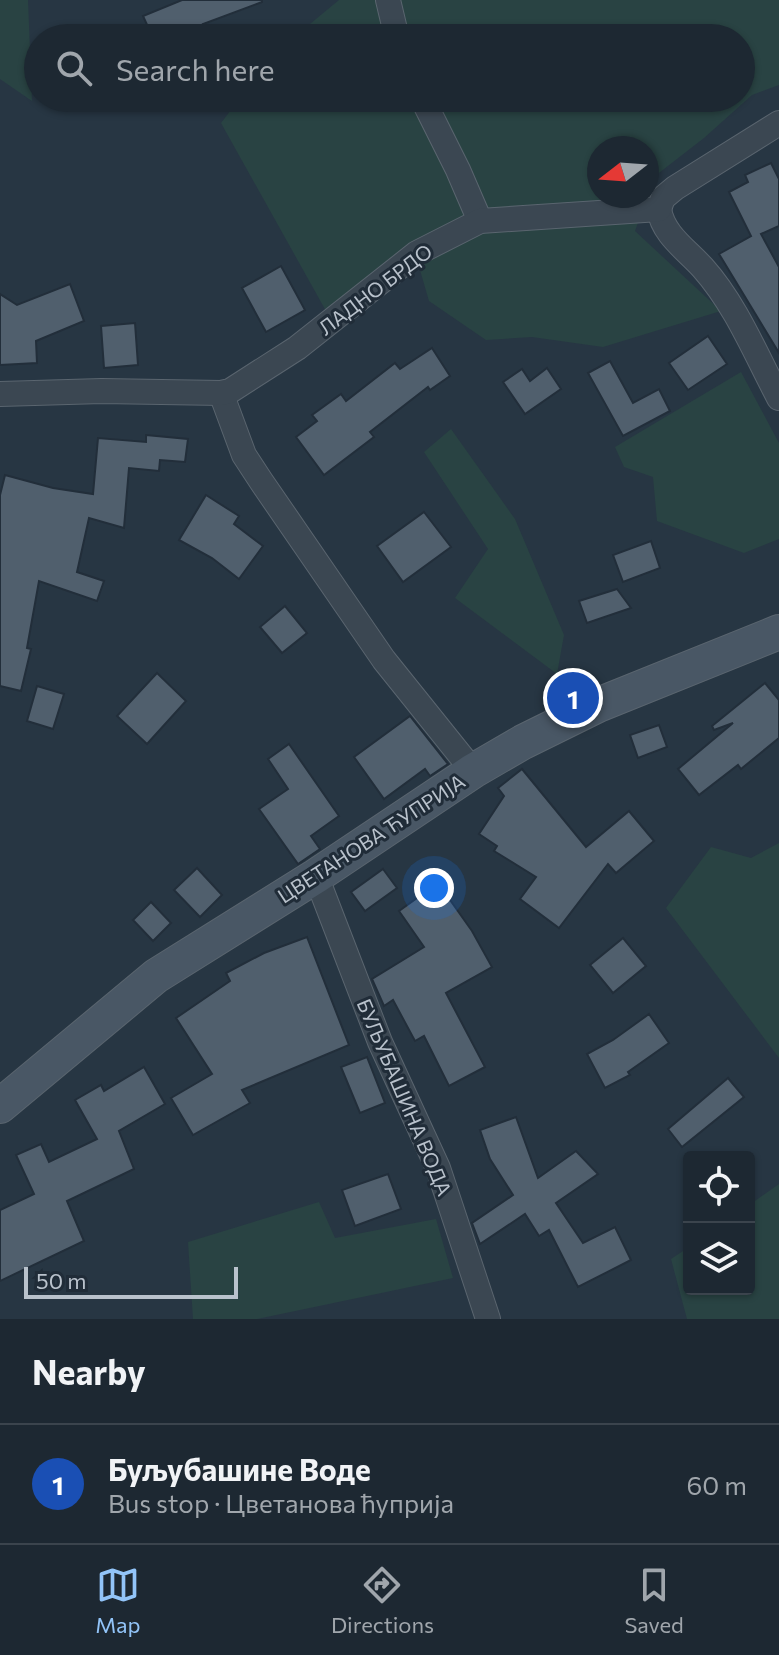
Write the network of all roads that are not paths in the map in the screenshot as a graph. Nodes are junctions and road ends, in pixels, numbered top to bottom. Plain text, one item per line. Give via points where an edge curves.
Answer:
1 (388, 0) edge
2 (394, 24) edge
3 (429, 112) edge
4 (779, 123) edge
5 (659, 209) junction
6 (480, 221) junction
7 (221, 393) junction
8 (0, 394) edge
9 (779, 398) edge
10 (779, 632) edge
11 (473, 771) junction
12 (316, 876) junction
13 (0, 1106) edge
14 (488, 1319) edge

1 - 2 street
3 - 6 street
4 - 5 street via 675,188
5 - 6 street, ЛАДНО БРДО
5 - 9 street via 672,236 705,271 744,330
6 - 7 street, ЛАДНО БРДО via 417,253 297,348
7 - 8 street, ЛАДНО БРДО
7 - 11 street via 244,455 261,481 384,660
10 - 11 street, ЦВЕТАНОВА ЋУПРИЈА via 598,705
11 - 12 street, ЦВЕТАНОВА ЋУПРИЈА
12 - 13 street, ЦВЕТАНОВА ЋУПРИЈА via 156,976
12 - 14 street, БУЉУБАШИНА ВОДА via 380,1042 438,1168

